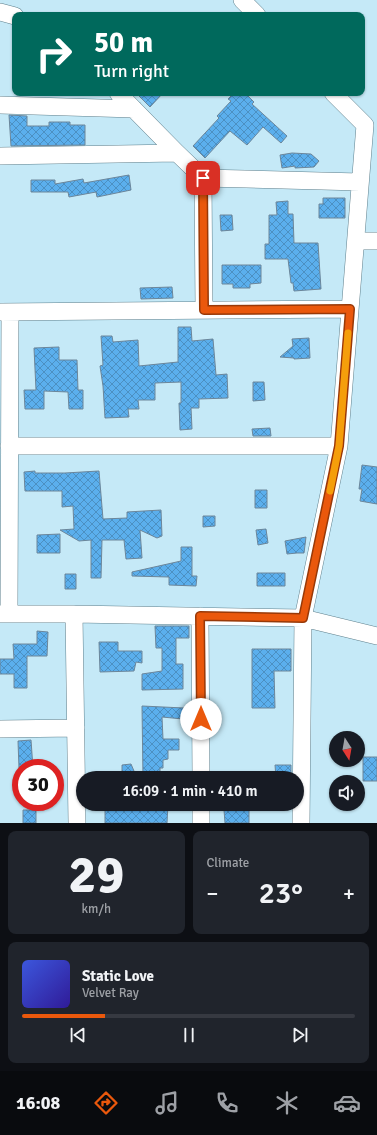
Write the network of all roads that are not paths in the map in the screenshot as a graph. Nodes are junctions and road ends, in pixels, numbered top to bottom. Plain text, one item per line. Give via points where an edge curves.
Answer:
1 (242, 0) edge
2 (0, 12) edge
3 (254, 12) edge
4 (12, 15) edge
5 (121, 96) edge
6 (336, 96) edge
7 (0, 105) edge
8 (134, 109) junction
9 (178, 154) junction
10 (0, 156) edge
11 (203, 178) junction
12 (360, 182) junction
13 (356, 241) junction
14 (377, 242) edge
15 (350, 309) junction
16 (204, 310) junction
17 (5, 312) edge
18 (9, 446) junction
19 (339, 446) junction
20 (5, 614) edge
21 (74, 614) junction
22 (200, 616) junction
23 (303, 618) junction
24 (377, 636) edge
25 (76, 728) junction
26 (0, 729) edge
27 (201, 771) edge
28 (201, 811) edge
29 (77, 823) edge
30 (201, 823) edge
31 (301, 823) edge

1 - 3 street
2 - 4 street
5 - 8 street
6 - 12 street via 365,125
7 - 8 street
8 - 9 street
9 - 10 street
9 - 11 street
11 - 12 street
11 - 16 street
12 - 13 street
13 - 14 street
13 - 15 street
15 - 16 street
15 - 19 street
16 - 17 street
17 - 18 street
18 - 19 street
18 - 20 street
19 - 23 street
20 - 21 street
21 - 22 street
21 - 25 street
22 - 23 street
22 - 27 street
23 - 24 street
23 - 31 street
25 - 26 street
25 - 29 street
28 - 30 street

